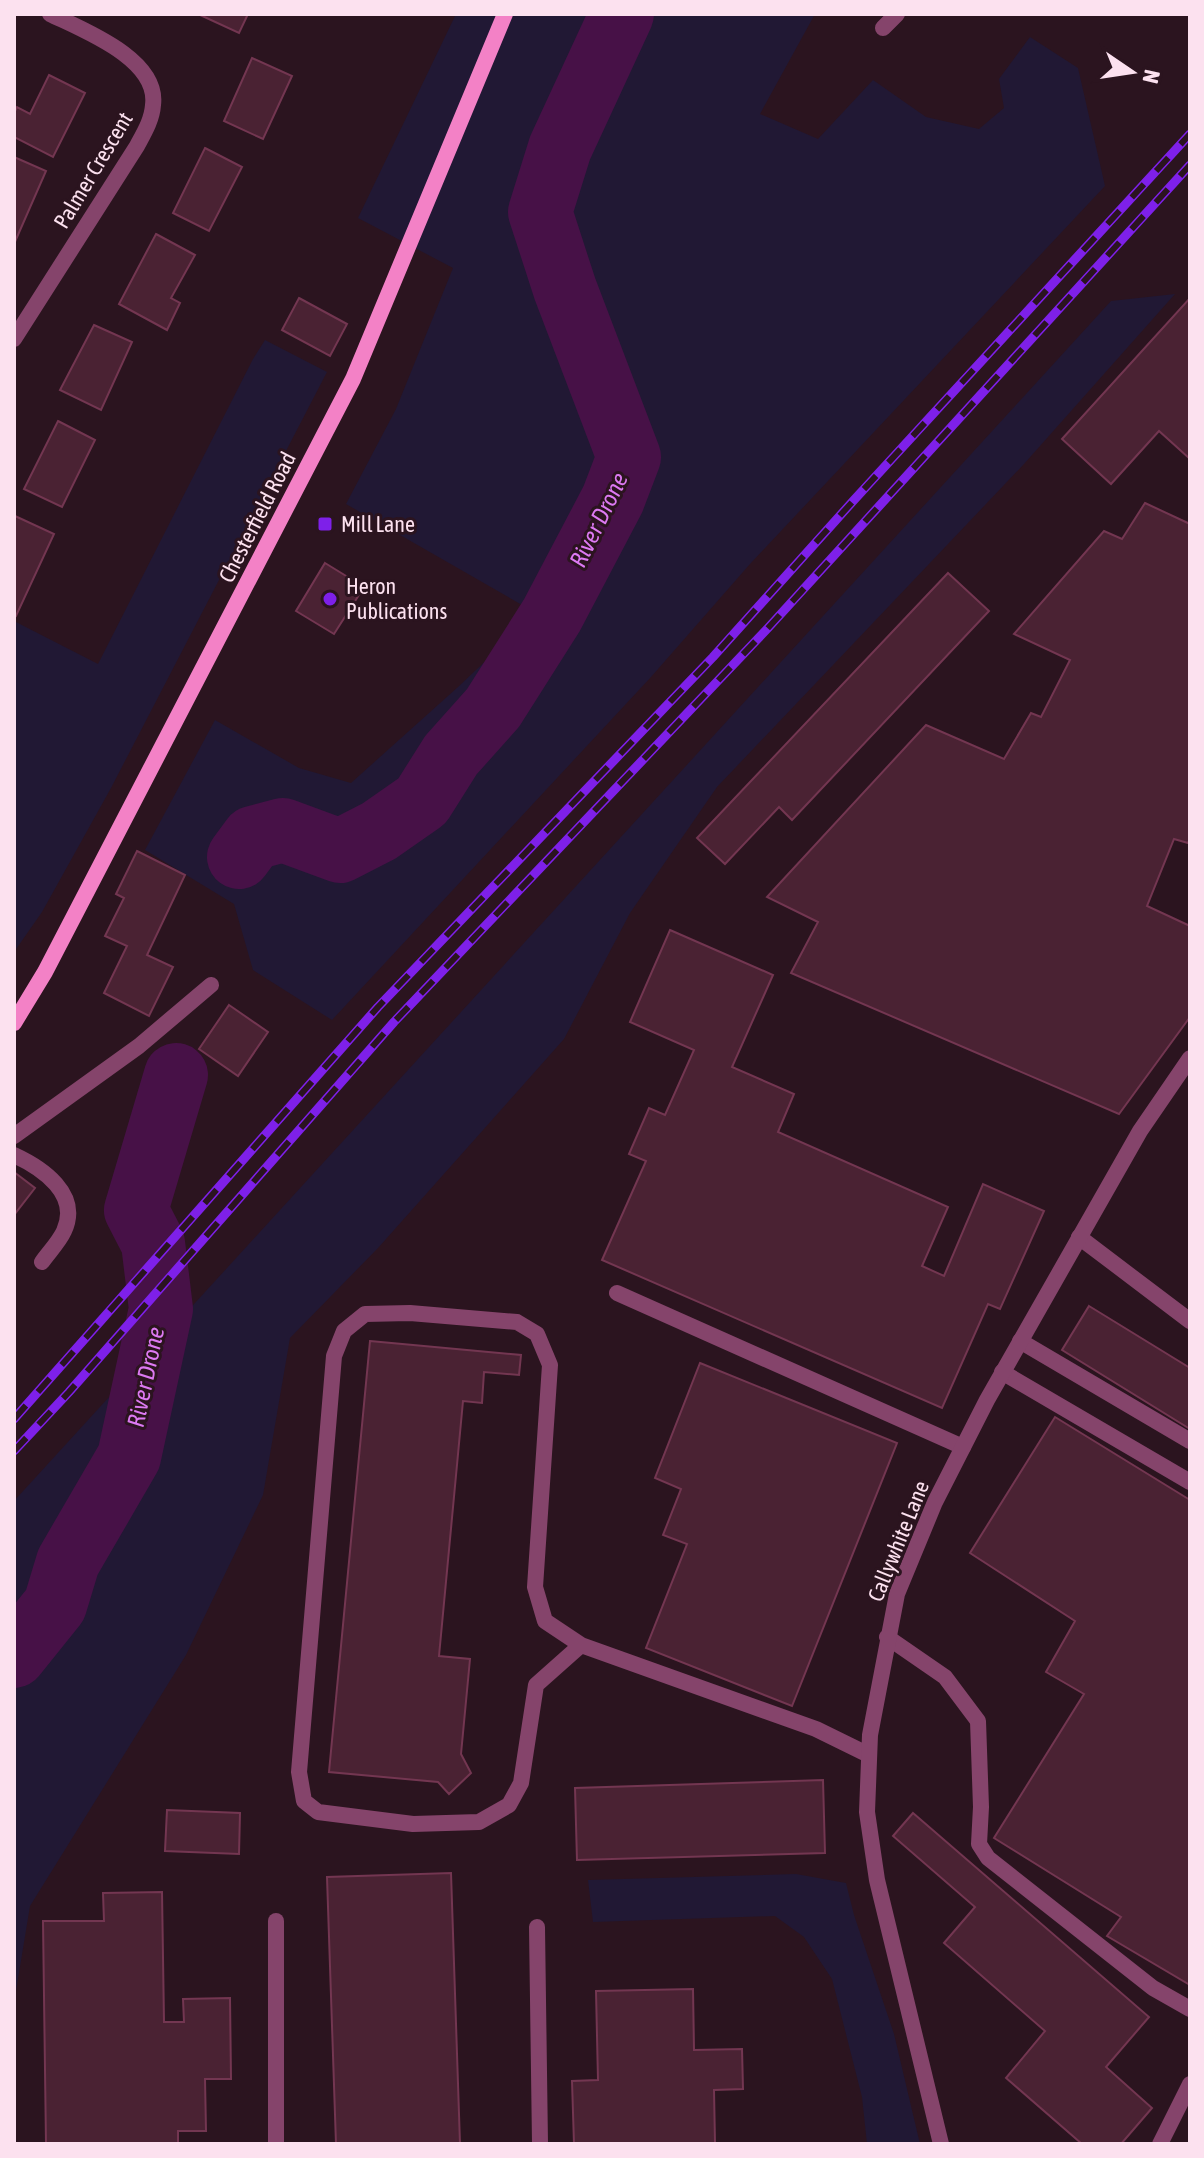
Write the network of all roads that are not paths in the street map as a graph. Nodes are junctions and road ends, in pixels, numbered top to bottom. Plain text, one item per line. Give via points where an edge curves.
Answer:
1 (50, 14) edge
2 (505, 14) edge
3 (897, 14) edge
4 (883, 28) dead end
5 (14, 339) edge
6 (211, 985) dead end
7 (14, 1023) edge
8 (1190, 1058) edge
9 (14, 1136) edge
10 (14, 1155) edge
11 (1079, 1237) junction
12 (42, 1262) dead end
13 (617, 1293) dead end
14 (1190, 1321) edge
15 (1020, 1341) junction
16 (1002, 1372) junction
17 (1190, 1441) edge
18 (963, 1447) junction
19 (1190, 1482) edge
20 (887, 1637) junction
21 (581, 1645) junction
22 (869, 1755) junction
23 (276, 1921) dead end
24 (537, 1927) dead end
25 (1190, 2009) edge
26 (1190, 2084) edge
27 (276, 2144) edge
28 (540, 2144) edge
29 (941, 2144) edge
30 (1160, 2144) edge

1 - 5 street, Palmer Crescent via 129,58 148,79 154,102 137,146
2 - 7 main road, Chesterfield Road via 353,379
3 - 4 street
6 - 9 street via 139,1046
8 - 11 street, Callywhite Lane via 1140,1131
10 - 12 street via 36,1165 60,1187 68,1207 65,1229
11 - 14 street
11 - 15 street, Callywhite Lane
13 - 18 street
15 - 16 street, Callywhite Lane
15 - 17 street
16 - 18 street, Callywhite Lane
16 - 19 street
18 - 20 street, Callywhite Lane via 897,1594
20 - 22 street, Callywhite Lane
20 - 25 street via 945,1677 978,1721 979,1844 988,1858 1153,1988
21 - 21 street via 536,1685 521,1783 509,1805 479,1822 413,1824 318,1812 304,1801 299,1772 334,1356 344,1331 365,1314 517,1322 537,1334 550,1365 535,1587 545,1621
21 - 22 street via 816,1729
22 - 29 street, Callywhite Lane via 867,1812 877,1880
23 - 27 street
24 - 28 street
26 - 30 street

